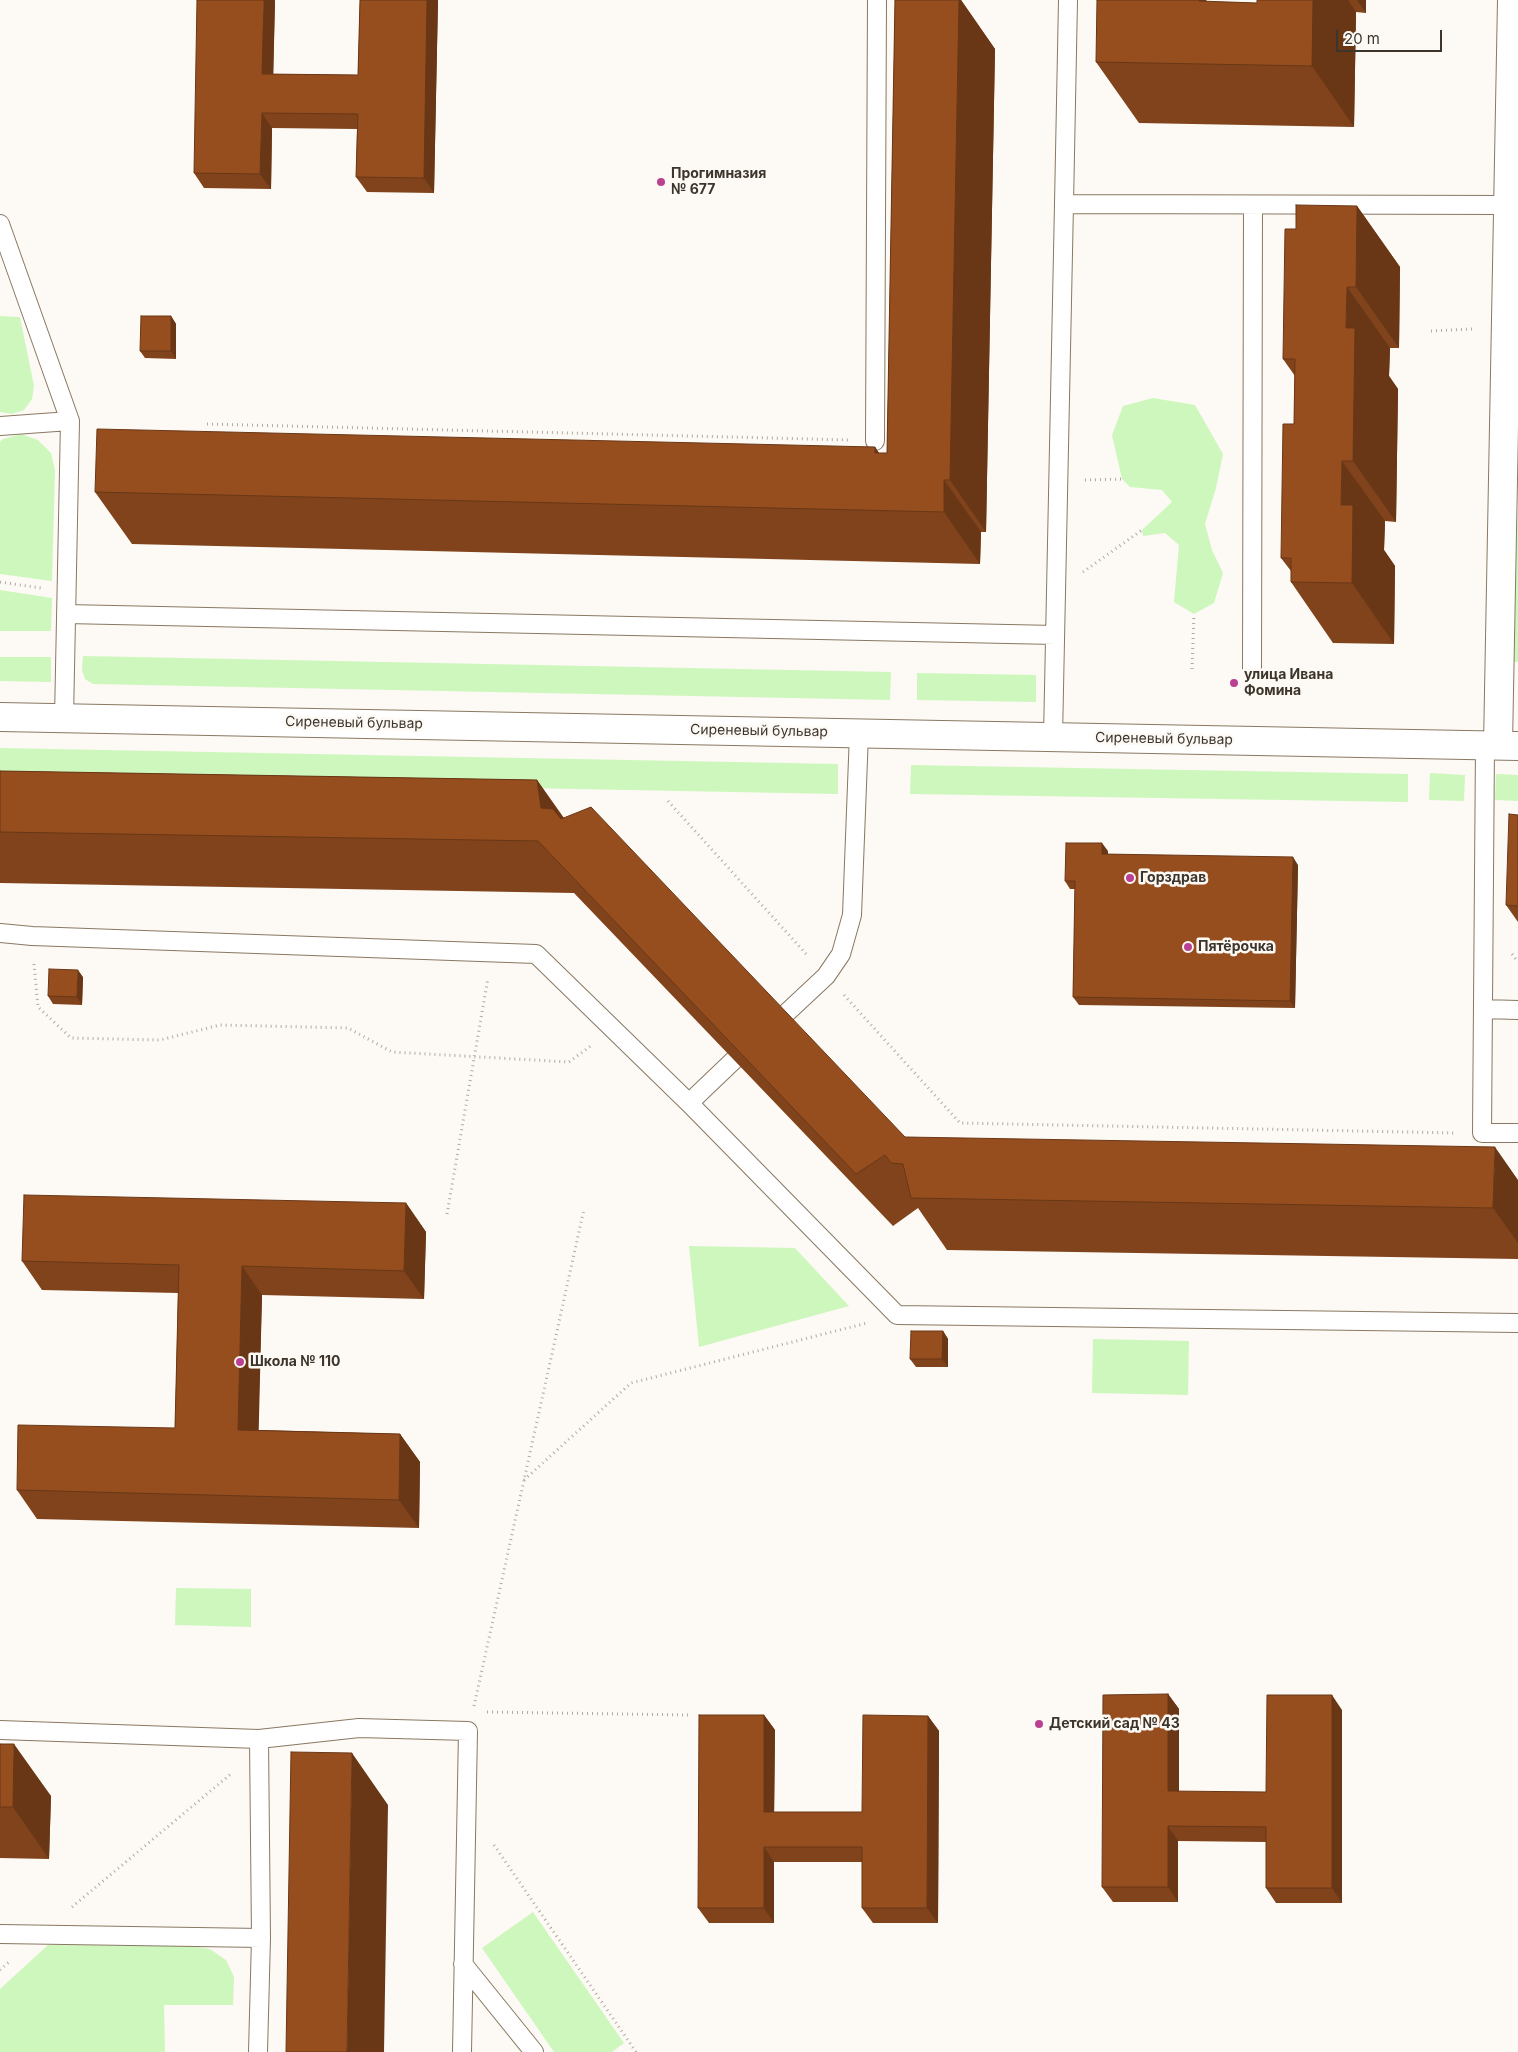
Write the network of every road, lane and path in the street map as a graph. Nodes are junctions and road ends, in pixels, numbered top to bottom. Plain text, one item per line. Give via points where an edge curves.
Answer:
1 (877, 0) edge
2 (1068, 0) edge
3 (1512, 0) edge
4 (1064, 204) junction
5 (1508, 205) junction
6 (1253, 206) junction
7 (0, 224) edge
8 (1506, 328) junction
9 (1431, 331) dead end
10 (70, 421) junction
11 (207, 424) dead end
12 (0, 426) edge
13 (875, 441) joint
14 (1122, 479) dead end
15 (1060, 481) junction
16 (1142, 530) dead end
17 (0, 582) edge
18 (1056, 591) junction
19 (66, 592) junction
20 (66, 614) junction
21 (1194, 614) dead end
22 (1055, 635) junction
23 (1192, 669) dead end
24 (1252, 669) dead end
25 (0, 716) edge
26 (64, 718) junction
27 (859, 733) junction
28 (1053, 737) junction
29 (1500, 746) edge
30 (668, 801) dead end
31 (0, 933) edge
32 (32, 936) junction
33 (492, 952) junction
34 (826, 976) junction
35 (1483, 1009) junction
36 (1518, 1010) edge
37 (780, 1019) edge
38 (613, 1029) junction
39 (474, 1057) junction
40 (734, 1060) edge
41 (689, 1103) junction
42 (1482, 1133) junction
43 (1518, 1133) edge
44 (584, 1209) dead end
45 (447, 1214) dead end
46 (897, 1315) junction
47 (1518, 1323) edge
48 (524, 1480) junction
49 (472, 1712) junction
50 (689, 1715) dead end
51 (0, 1730) edge
52 (468, 1731) junction
53 (258, 1739) junction
54 (467, 1805) junction
55 (0, 1934) edge
56 (39, 1934) junction
57 (261, 1938) junction
58 (463, 1964) junction
59 (0, 1970) edge
60 (258, 2052) edge
61 (462, 2052) edge
62 (534, 2052) edge
63 (636, 2052) edge

1 - 13 lane
2 - 4 lane
3 - 5 street
4 - 6 lane
4 - 15 lane
5 - 6 lane
5 - 8 street
6 - 24 lane
7 - 10 lane
8 - 9 path
8 - 29 street
10 - 12 lane
10 - 19 lane
11 - 13 path
14 - 15 path
15 - 18 lane
16 - 18 path
17 - 19 path
18 - 22 lane
19 - 20 lane
20 - 22 lane
20 - 26 lane
21 - 23 path
22 - 28 lane
25 - 26 street, Сиреневый бульвар
26 - 27 street, Сиреневый бульвар
27 - 28 street, Сиреневый бульвар
27 - 34 lane via 852,915 841,954
28 - 29 street, Сиреневый бульвар
29 - 35 lane
30 - 34 path
31 - 32 lane
32 - 33 lane
32 - 39 path via 38,1007 71,1038 160,1040 220,1025 348,1028 392,1052
33 - 38 lane via 536,954
33 - 39 path
34 - 37 lane
34 - 42 path via 960,1123
35 - 36 lane
35 - 42 lane
38 - 39 path via 569,1062
38 - 41 lane
39 - 45 path
40 - 41 lane
41 - 46 lane
42 - 43 lane
44 - 48 path
46 - 47 lane
46 - 48 path via 631,1383
48 - 49 path
49 - 50 path
49 - 52 path
51 - 53 lane
52 - 53 lane via 359,1728
52 - 54 lane
53 - 56 path via 237,1768
53 - 57 lane
54 - 58 lane
54 - 63 path
55 - 56 lane
56 - 57 lane
56 - 59 path
57 - 60 lane
58 - 61 lane
58 - 62 lane

